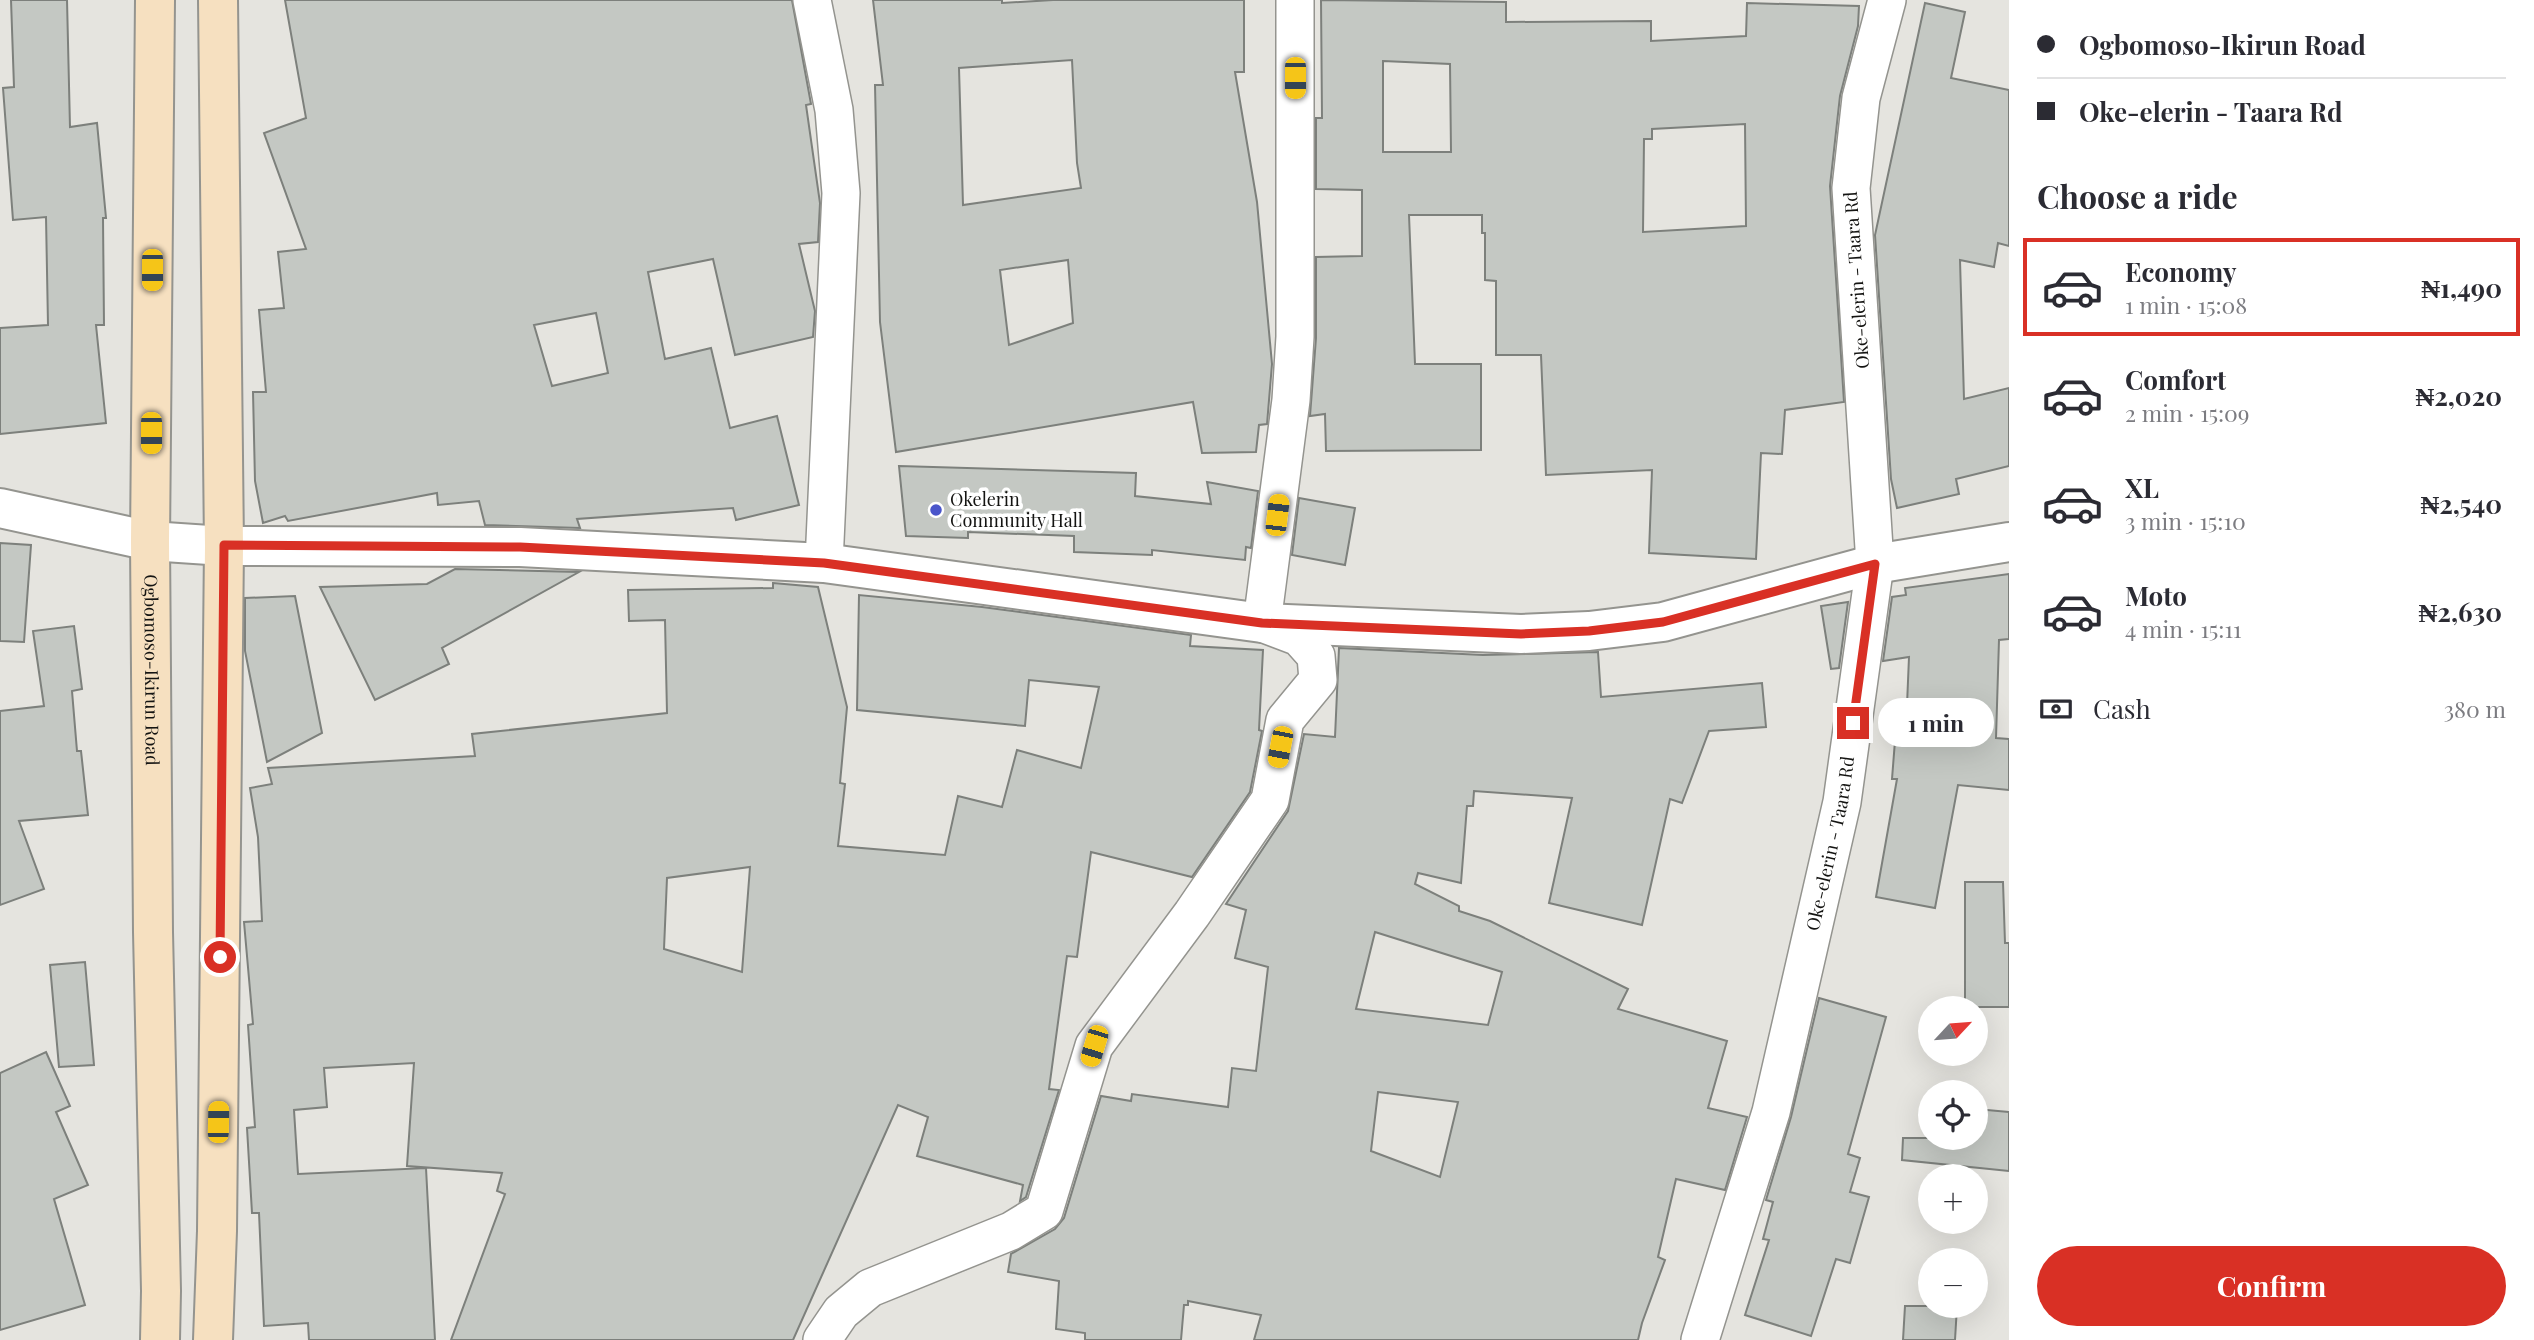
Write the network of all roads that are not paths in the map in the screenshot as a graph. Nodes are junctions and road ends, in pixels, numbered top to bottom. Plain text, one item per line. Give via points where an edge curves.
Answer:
1 (155, 0) edge
2 (218, 0) edge
3 (812, 0) edge
4 (1295, 0) edge
5 (1887, 0) edge
6 (0, 508) edge
7 (150, 541) junction
8 (2009, 542) edge
9 (224, 545) junction
10 (824, 563) junction
11 (1875, 564) junction
12 (1262, 623) junction
13 (160, 1340) edge
14 (213, 1340) edge
15 (822, 1340) edge
16 (1700, 1340) edge

1 - 7 main road, Ogbomoso-Ikirun Road
2 - 9 main road
3 - 10 street via 834,110 841,193
4 - 12 street via 1292,400
5 - 11 street, Oke-elerin - Taara Rd via 1861,98 1850,188
6 - 7 street
7 - 9 street
7 - 13 main road, Ogbomoso-Ikirun Road
8 - 11 street
9 - 10 street via 520,547
9 - 14 main road
10 - 12 street
11 - 12 street via 1663,622 1589,631 1521,634
11 - 16 street, Oke-elerin - Taara Rd via 1842,802 1771,1112
12 - 15 street via 1298,637 1307,646 1316,656 1318,680 1285,720 1270,800 1094,1046 1044,1211 1011,1231 870,1288 841,1312

